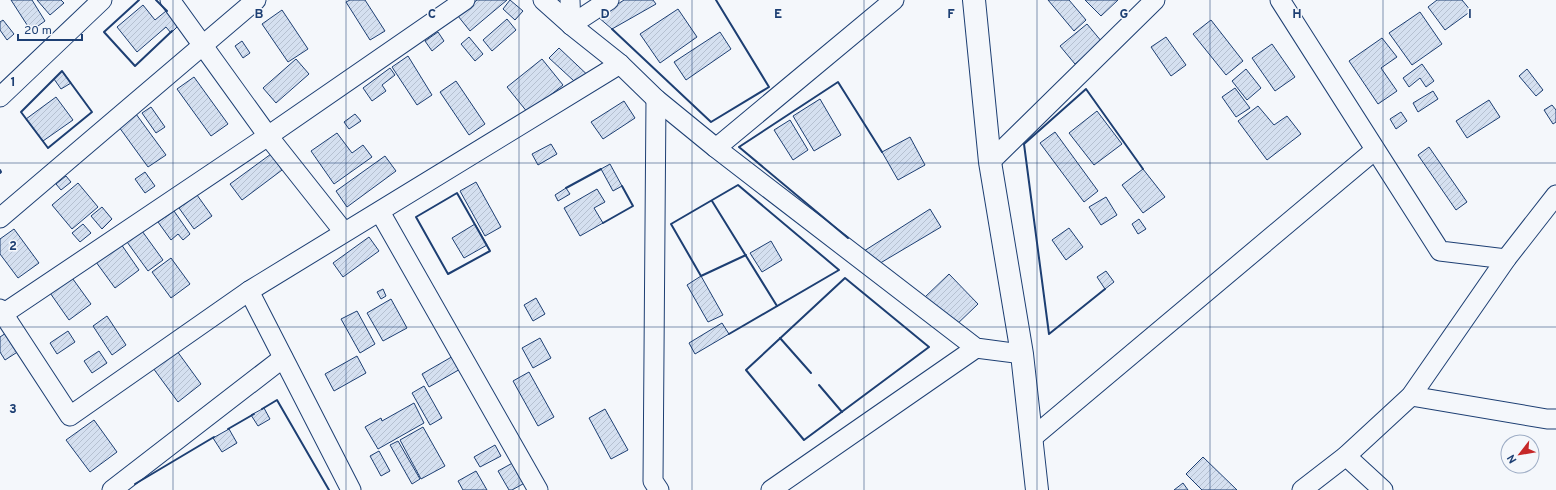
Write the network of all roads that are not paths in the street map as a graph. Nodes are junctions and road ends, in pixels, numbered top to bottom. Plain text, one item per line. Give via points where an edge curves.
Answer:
1 (102, 0) edge
2 (170, 0) edge
3 (256, 0) edge
4 (465, 0) edge
5 (543, 0) edge
6 (570, 0) edge
7 (609, 0) edge
8 (894, 0) edge
9 (974, 0) edge
10 (1155, 0) edge
11 (1280, 0) edge
12 (571, 25) junction
13 (202, 46) junction
14 (620, 64) junction
15 (0, 97) edge
16 (656, 99) junction
17 (268, 136) junction
18 (716, 148) junction
19 (1376, 150) junction
20 (990, 162) junction
21 (1556, 195) edge
22 (380, 212) junction
23 (0, 218) edge
24 (344, 232) junction
25 (1506, 259) junction
26 (249, 291) junction
27 (2, 311) edge
28 (976, 348) junction
29 (1022, 354) junction
30 (283, 358) junction
31 (1411, 396) junction
32 (1556, 419) edge
33 (1032, 438) junction
34 (1346, 456) junction
35 (112, 490) edge
36 (351, 490) edge
37 (538, 490) edge
38 (659, 490) edge
39 (771, 490) edge
40 (1037, 490) edge
41 (1302, 490) edge
42 (1382, 490) edge

1 - 15 street
2 - 13 street
3 - 13 street
4 - 17 street
5 - 12 street
6 - 12 street
7 - 12 street
8 - 18 street
9 - 20 street
10 - 20 street
11 - 19 street
12 - 14 street
13 - 17 street
13 - 23 street
14 - 16 street
14 - 22 street
16 - 18 street
16 - 38 street via 654,481
17 - 24 street
17 - 27 street
18 - 28 street
19 - 25 street via 1440,251
19 - 33 street
20 - 29 street
21 - 25 street
22 - 24 street
22 - 37 street
24 - 26 street
25 - 31 street
26 - 27 street via 70,416
26 - 30 street
28 - 29 street
28 - 39 street
29 - 33 street
30 - 35 street
30 - 36 street
31 - 32 street
31 - 34 street
33 - 40 street
34 - 41 street
34 - 42 street

